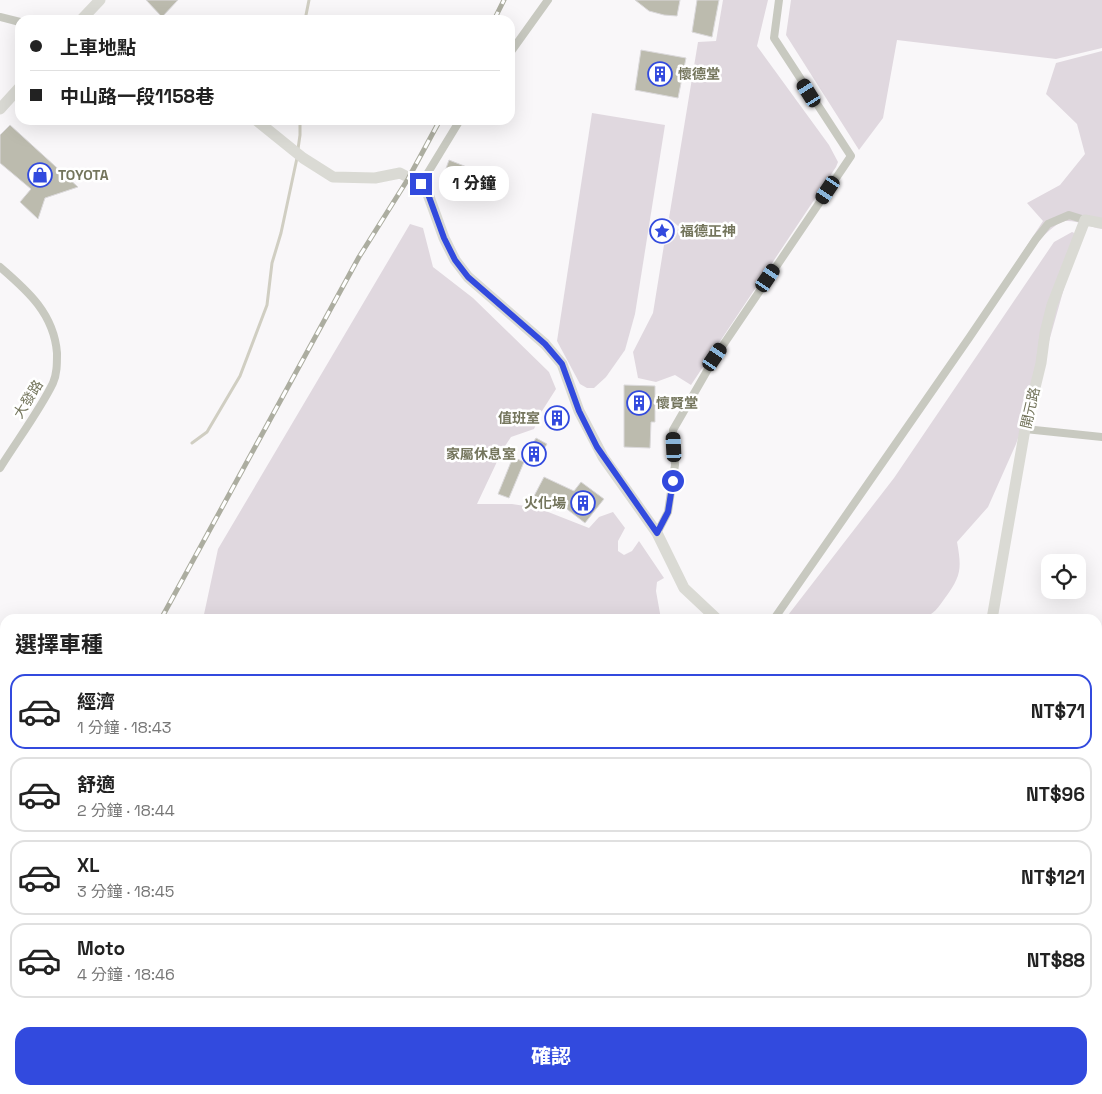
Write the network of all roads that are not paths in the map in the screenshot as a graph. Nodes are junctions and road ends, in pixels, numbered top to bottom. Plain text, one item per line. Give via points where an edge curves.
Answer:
1 (100, 0) edge
2 (548, 0) edge
3 (779, 0) edge
4 (86, 15) edge
5 (0, 17) edge
6 (15, 21) edge
7 (515, 46) edge
8 (15, 92) edge
9 (0, 109) edge
10 (262, 125) edge
11 (457, 125) edge
12 (421, 184) junction
13 (1085, 220) junction
14 (1102, 223) edge
15 (0, 267) edge
16 (1025, 429) junction
17 (1102, 437) edge
18 (0, 468) edge
19 (657, 533) junction
20 (712, 614) edge
21 (777, 614) edge
22 (993, 614) edge

1 - 4 street
2 - 7 street
3 - 19 street via 774,38 851,156 715,357 673,430 675,465 668,512
5 - 6 street
8 - 9 street
10 - 12 street via 297,154 333,177 375,178 400,174
11 - 12 street
12 - 19 street via 455,260 468,277 545,344 562,364 579,411 603,457
13 - 14 street
13 - 16 street, 開元路 via 1052,305
13 - 21 street via 1069,216 1048,224 1036,239
15 - 18 street, 大發路 via 28,291 46,315 52,328 57,361 53,383
16 - 17 street
16 - 22 street, 開元路
19 - 20 street via 684,588

